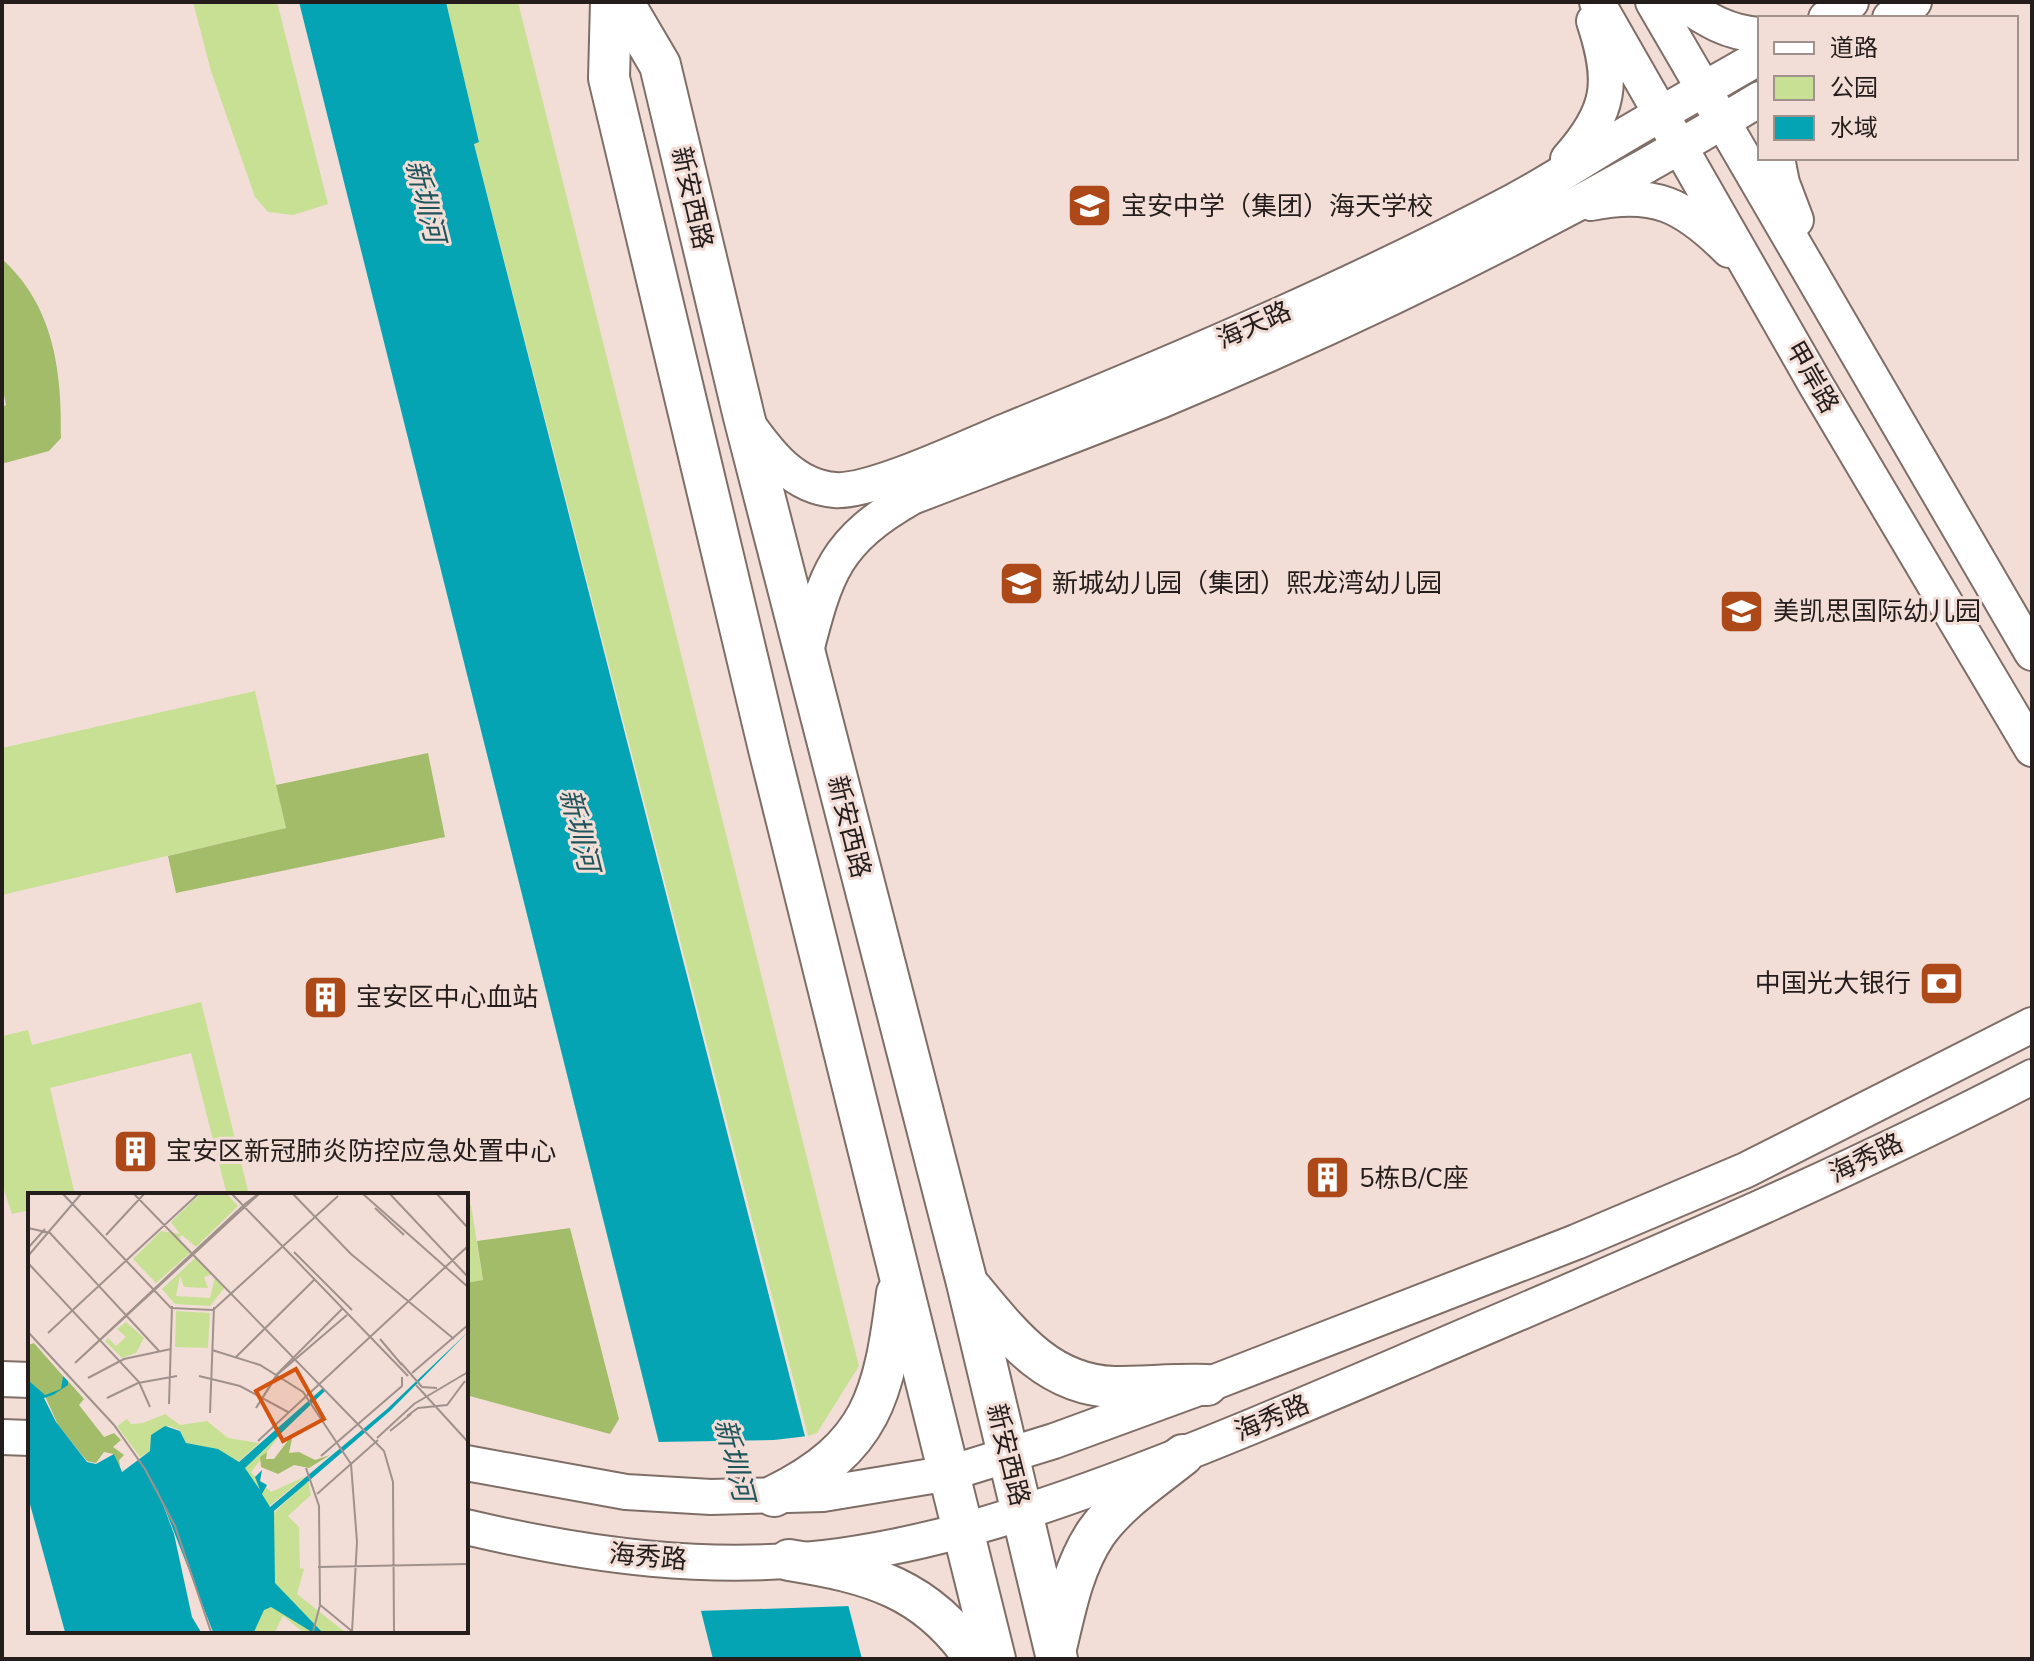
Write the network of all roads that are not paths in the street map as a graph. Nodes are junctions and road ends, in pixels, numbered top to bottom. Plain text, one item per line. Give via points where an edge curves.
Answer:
1 (611, 2) edge
2 (623, 2) edge
3 (1588, 2) edge
4 (1597, 2) edge
5 (1653, 2) edge
6 (1681, 2) edge
7 (1914, 2) edge
8 (1893, 16) edge
9 (1758, 35) edge
10 (1758, 58) edge
11 (1702, 91) junction
12 (1758, 100) edge
13 (1661, 114) junction
14 (1721, 122) junction
15 (676, 132) junction
16 (625, 144) junction
17 (1679, 146) junction
18 (1777, 160) edge
19 (1515, 200) junction
20 (1567, 208) junction
21 (1752, 274) junction
22 (1833, 314) junction
23 (744, 417) junction
24 (2032, 653) edge
25 (805, 655) junction
26 (2032, 749) edge
27 (2032, 1015) edge
28 (2032, 1025) edge
29 (1996, 1046) junction
30 (2032, 1077) edge
31 (2032, 1086) edge
32 (1988, 1100) junction
33 (900, 1273) junction
34 (967, 1283) junction
35 (2, 1379) edge
36 (28, 1380) edge
37 (1207, 1385) junction
38 (2, 1437) edge
39 (28, 1438) edge
40 (1183, 1455) junction
41 (1008, 1457) junction
42 (468, 1463) edge
43 (950, 1473) junction
44 (820, 1483) junction
45 (774, 1496) joint
46 (1022, 1513) junction
47 (468, 1527) edge
48 (964, 1531) junction
49 (789, 1560) joint
50 (840, 1562) junction
51 (1056, 1655) edge
52 (975, 1659) edge
53 (995, 1659) edge

1 - 16 main road, 新安西路 via 609,78
2 - 15 main road, 新安西路 via 660,65
3 - 19 main road via 1606,68 1597,122 1566,161
4 - 13 main road, 甲岸路
5 - 11 main road, 甲岸路
6 - 9 main road via 1711,23
7 - 8 main road
10 - 11 main road, 海天路
11 - 13 main road, 海天路
11 - 14 main road, 甲岸路
12 - 14 main road, 海天路
13 - 17 main road, 甲岸路
13 - 19 main road, 海天路
14 - 17 main road, 海天路
14 - 22 main road, 甲岸路
15 - 16 main road
15 - 23 main road, 新安西路
16 - 33 main road, 新安西路
17 - 20 main road, 海天路
17 - 21 main road, 甲岸路
18 - 22 main road
19 - 23 main road, 海天路 via 1150,373 859,488 820,488 802,480 774,458
20 - 21 main road via 1627,197 1656,200 1704,227
20 - 25 main road, 海天路 via 1354,315 1161,400 912,497 881,515 844,549 827,580
21 - 26 main road, 甲岸路
22 - 24 main road, 甲岸路
23 - 25 main road, 新安西路
25 - 34 main road, 新安西路
27 - 29 main road
28 - 29 main road, 海秀路
29 - 37 main road, 海秀路 via 1746,1170
30 - 32 main road, 海秀路
31 - 32 main road
32 - 40 main road, 海秀路 via 1763,1207
33 - 43 main road, 新安西路
33 - 44 main road via 877,1398
34 - 37 main road via 1031,1356 1069,1378 1113,1387
34 - 41 main road, 新安西路
35 - 36 main road
37 - 41 main road, 海秀路
38 - 39 main road
40 - 46 main road, 海秀路
40 - 51 main road via 1097,1531 1076,1573
41 - 43 main road, 海秀路
41 - 46 main road, 新安西路
42 - 45 main road via 626,1492
43 - 44 main road, 海秀路
43 - 48 main road, 新安西路
44 - 45 main road
46 - 48 main road, 海秀路
46 - 51 main road, 新安西路
47 - 49 main road, 海秀路 via 643,1559
48 - 50 main road, 海秀路
48 - 53 main road, 新安西路
49 - 50 main road
50 - 52 main road via 914,1597 947,1623

